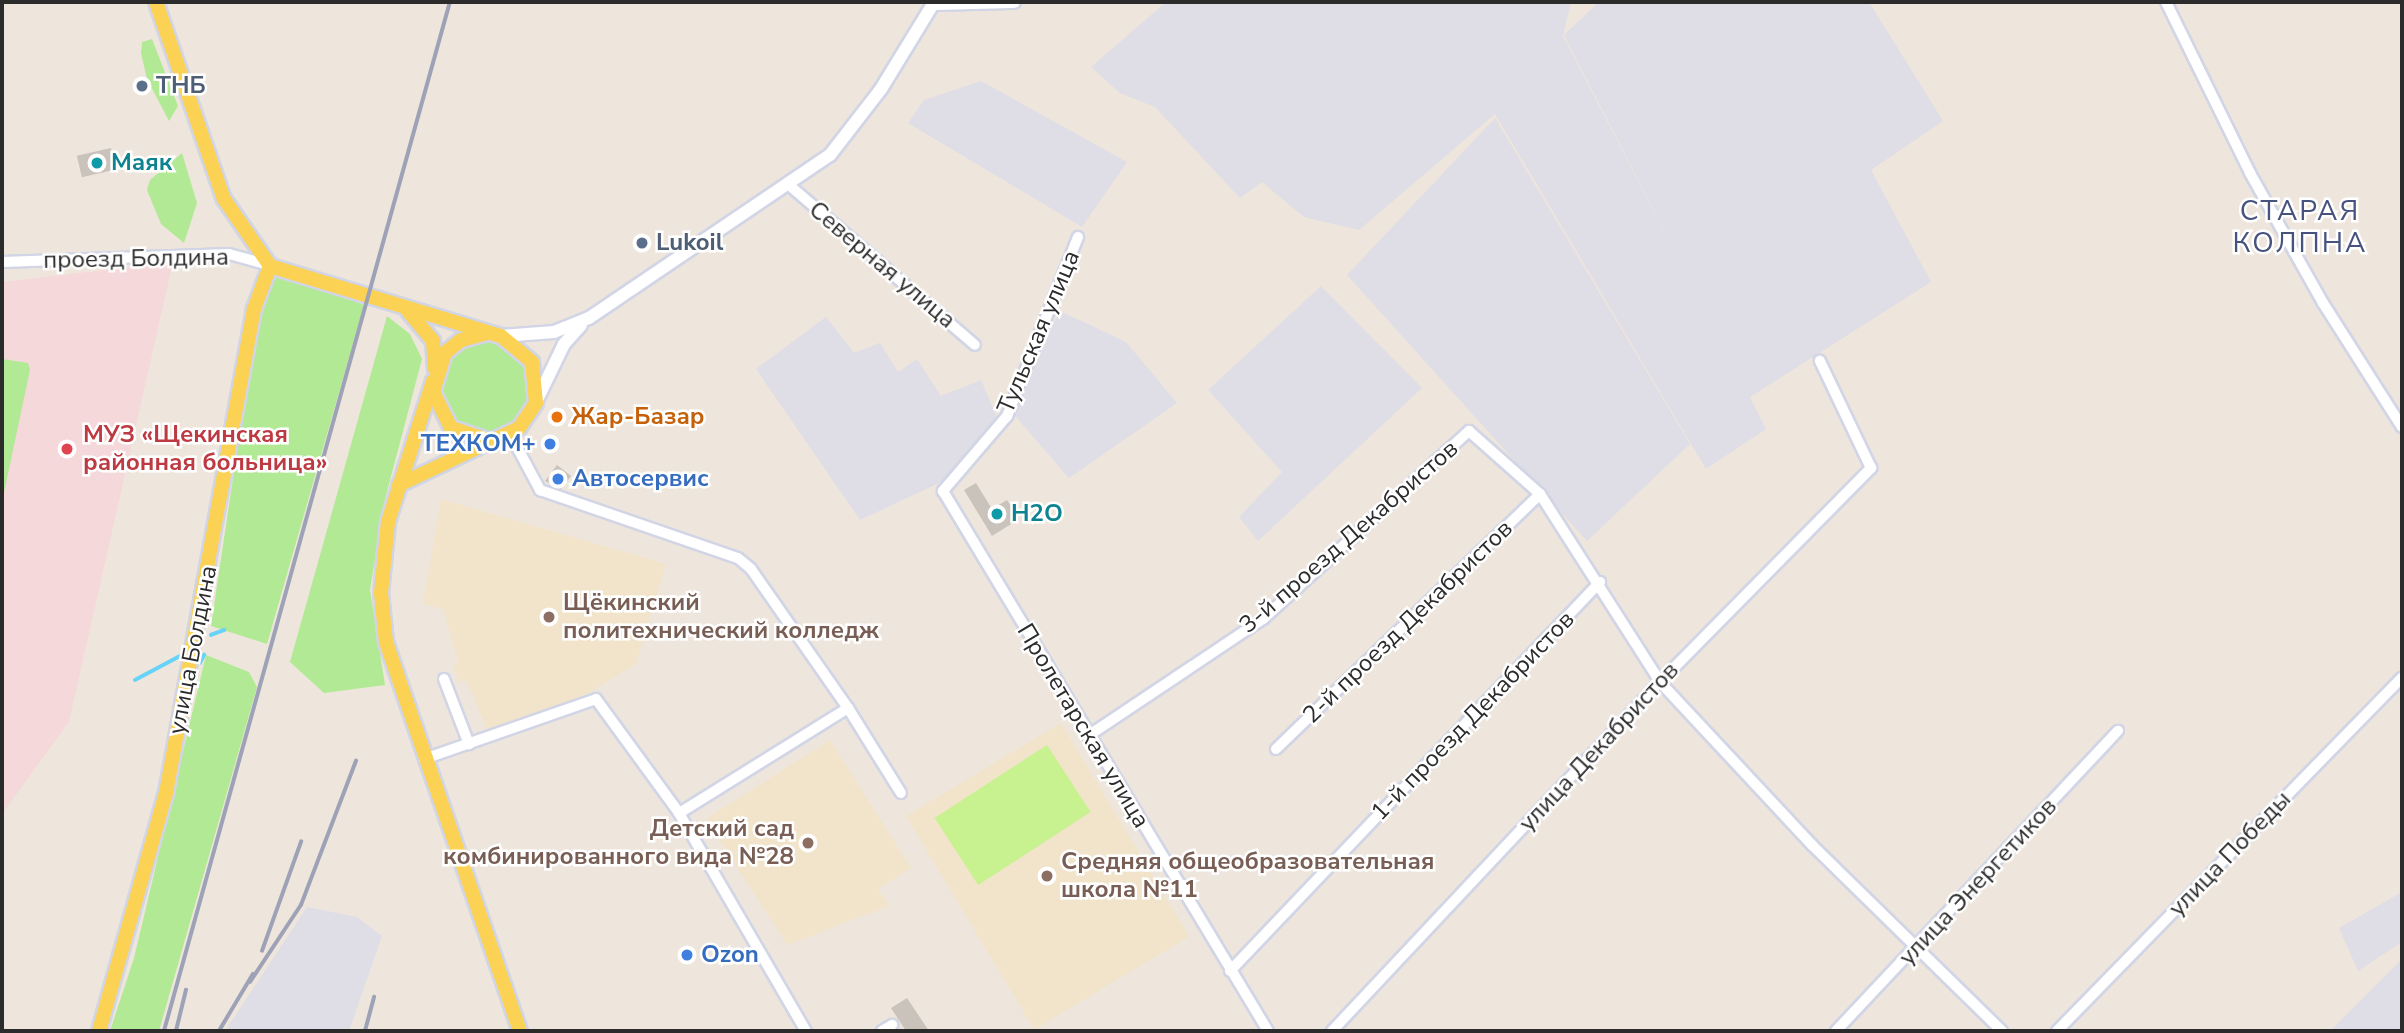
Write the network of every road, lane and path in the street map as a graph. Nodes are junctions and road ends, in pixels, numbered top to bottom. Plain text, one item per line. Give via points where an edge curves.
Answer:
1 (156, 2) edge
2 (1014, 2) edge
3 (2166, 2) edge
4 (933, 3) edge
5 (789, 185) junction
6 (1078, 237) dead end
7 (2, 262) edge
8 (270, 266) junction
9 (401, 306) junction
10 (589, 318) junction
11 (496, 335) junction
12 (975, 345) dead end
13 (1820, 361) dead end
14 (434, 376) junction
15 (536, 403) junction
16 (2402, 427) edge
17 (505, 436) junction
18 (398, 485) junction
19 (943, 491) joint
20 (1540, 494) junction
21 (1600, 582) junction
22 (2402, 677) edge
23 (444, 679) dead end
24 (1660, 682) junction
25 (848, 708) junction
26 (2118, 731) dead end
27 (1088, 736) junction
28 (469, 744) junction
29 (1276, 749) dead end
30 (424, 759) junction
31 (901, 793) dead end
32 (679, 813) junction
33 (1917, 947) junction
34 (1230, 971) junction
35 (892, 1025) dead end
36 (99, 1031) edge
37 (520, 1031) edge
38 (806, 1031) edge
39 (882, 1031) edge
40 (1268, 1031) edge
41 (1332, 1031) edge
42 (1836, 1031) edge
43 (2002, 1031) edge
44 (2057, 1031) edge

1 - 8 main road via 224,200
2 - 4 street
3 - 16 street via 2257,185
4 - 5 street via 881,89 830,155
5 - 10 street
5 - 12 street, Северная улица
6 - 19 street, Тульская улица via 1007,416
7 - 8 street, проезд Болдина via 218,254
8 - 9 main road
8 - 36 main road, улица Болдина via 254,309 166,793
9 - 11 main road
9 - 14 main road via 426,328
10 - 11 street via 554,332
10 - 15 street via 564,344
11 - 14 main road via 452,346
11 - 15 main road via 533,362
13 - 24 street, улица Декабристов via 1871,468
14 - 17 main road via 434,402 451,428 470,438
14 - 18 main road
15 - 17 main road
17 - 18 main road
17 - 25 street via 540,490 738,558 773,599
18 - 30 main road via 383,561 386,642
19 - 27 street, Пролетарская улица
20 - 21 street
20 - 27 street, 3-й проезд Декабристов via 1469,430 1263,619
20 - 29 street, 2-й проезд Декабристов
21 - 24 street
21 - 34 street, 1-й проезд Декабристов
22 - 44 street, улица Победы
23 - 28 street
24 - 33 street
24 - 41 street, улица Декабристов
25 - 31 street
25 - 32 street
26 - 33 street, улица Энергетиков
27 - 34 street, Пролетарская улица
28 - 30 street
28 - 32 street via 596,699
30 - 37 main road
32 - 38 street
33 - 42 street, улица Энергетиков
33 - 43 street
34 - 40 street, Пролетарская улица
35 - 39 street

